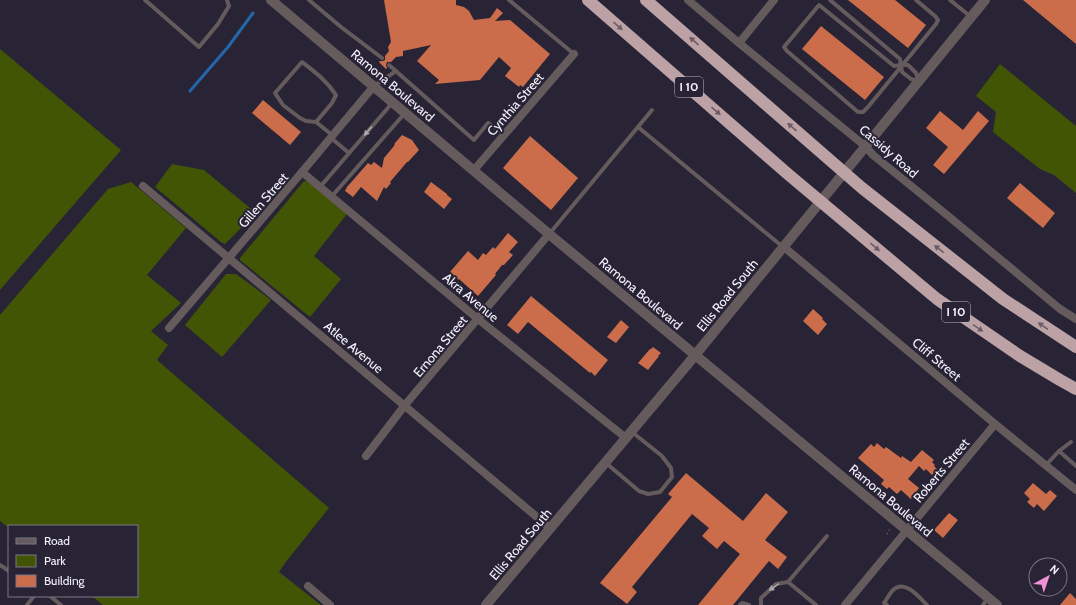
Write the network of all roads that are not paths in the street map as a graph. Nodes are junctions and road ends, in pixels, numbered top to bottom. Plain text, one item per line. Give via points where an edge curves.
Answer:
1 (144, 0) edge
2 (227, 0) edge
3 (309, 0) edge
4 (509, 0) edge
5 (588, 0) edge
6 (646, 0) edge
7 (688, 0) edge
8 (774, 0) edge
9 (824, 0) edge
10 (830, 0) edge
11 (916, 0) edge
12 (950, 0) edge
13 (985, 0) edge
14 (274, 1) edge
15 (955, 2) edge
16 (819, 5) junction
17 (971, 17) junction
18 (739, 43) junction
19 (574, 54) joint
20 (382, 58) dead end
21 (389, 65) dead end
22 (901, 65) junction
23 (396, 71) junction
24 (919, 81) junction
25 (374, 86) junction
26 (393, 102) junction
27 (652, 110) dead end
28 (406, 112) junction
29 (316, 122) junction
30 (638, 127) junction
31 (506, 134) junction
32 (332, 137) junction
33 (865, 146) junction
34 (349, 153) junction
35 (474, 170) junction
36 (302, 172) junction
37 (142, 186) dead end
38 (320, 187) junction
39 (332, 197) junction
40 (549, 234) junction
41 (784, 247) junction
42 (228, 258) junction
43 (478, 319) junction
44 (1076, 319) edge
45 (169, 328) dead end
46 (1076, 347) edge
47 (695, 355) junction
48 (1076, 389) edge
49 (405, 405) junction
50 (995, 424) junction
51 (629, 435) junction
52 (1071, 442) dead end
53 (1059, 451) junction
54 (366, 456) dead end
55 (606, 463) junction
56 (1046, 465) junction
57 (1076, 466) edge
58 (1076, 490) edge
59 (550, 528) junction
60 (907, 530) junction
61 (827, 536) dead end
62 (0, 564) edge
63 (8, 570) edge
64 (788, 582) junction
65 (308, 586) dead end
66 (33, 597) edge
67 (51, 597) edge
68 (986, 602) edge
69 (27, 605) edge
70 (61, 605) edge
71 (330, 605) edge
72 (486, 605) edge
73 (740, 605) edge
74 (749, 605) edge
75 (761, 605) edge
76 (816, 605) edge
77 (845, 605) edge
78 (887, 605) edge
79 (927, 605) edge
80 (997, 605) edge

1 - 2 lane via 199,47 226,12 229,6
3 - 20 lane
4 - 19 lane
5 -> 48 highway, I 10 via 789,175 937,299 1020,356
46 -> 6 highway via 1003,299 862,188
7 - 18 street, Cassidy Road
8 - 18 street
9 - 16 lane
10 - 22 lane via 900,59
11 - 22 lane via 938,20
12 - 15 lane
13 - 17 street, Ellis Road South
14 - 25 street, Ramona Boulevard
15 - 17 lane
16 - 22 lane via 894,66
16 - 22 lane via 784,47 858,112 868,108
17 - 24 street, Ellis Road South
18 - 33 street, Cassidy Road
19 - 31 street, Cynthia Street
21 - 23 lane
22 - 24 lane via 902,72
22 - 24 lane via 908,65 916,73
23 - 25 lane
23 - 31 lane via 474,140 488,123
24 - 33 street, Ellis Road South
25 - 26 street, Ramona Boulevard
25 - 32 street, Gillen Street
26 - 28 street, Ramona Boulevard
26 -> 34 lane
27 - 30 lane
28 - 35 street, Ramona Boulevard
28 - 39 lane
29 - 29 lane via 300,118 283,105 275,93 302,62 331,87 336,95
29 - 32 lane
30 - 40 lane
30 - 41 lane
31 - 35 street, Cynthia Street
32 - 34 lane
32 - 36 street, Gillen Street
33 - 41 street, Ellis Road South
33 - 44 street, Cassidy Road via 873,156 1060,309
34 - 38 lane
35 - 40 street, Ramona Boulevard
36 - 38 street, Akra Avenue
36 - 42 street, Gillen Street
37 - 42 street, Atlee Avenue
38 - 39 street, Akra Avenue
39 - 43 street, Akra Avenue
40 - 43 street, Ernona Street
40 - 47 street, Ramona Boulevard
41 - 47 street, Ellis Road South
41 - 50 street, Cliff Street
42 - 45 street, Gillen Street
42 - 49 street, Atlee Avenue
43 - 49 street, Ernona Street
43 - 51 street, Akra Avenue
47 - 51 street, Ellis Road South
47 - 60 street, Ramona Boulevard
49 - 54 street, Ernona Street
49 - 59 street, Atlee Avenue
50 - 56 street, Cliff Street
50 - 60 street, Roberts Street
51 - 55 street, Ellis Road South
51 - 55 lane via 662,456 671,468 672,477 660,492 648,494 639,491
52 - 53 lane
53 - 56 lane
53 - 57 lane
55 - 59 street, Ellis Road South
56 - 58 street, Cliff Street
59 - 72 street, Ellis Road South
60 - 68 street, Ramona Boulevard
60 - 77 street, Roberts Street
61 - 64 lane
62 - 63 lane
64 -> 75 lane via 776,584 761,598
64 - 76 lane
65 - 71 street
66 - 69 lane
67 - 70 lane
68 - 80 street, Ramona Boulevard
73 - 74 lane
78 - 79 lane via 884,603 893,590 900,586 914,592

